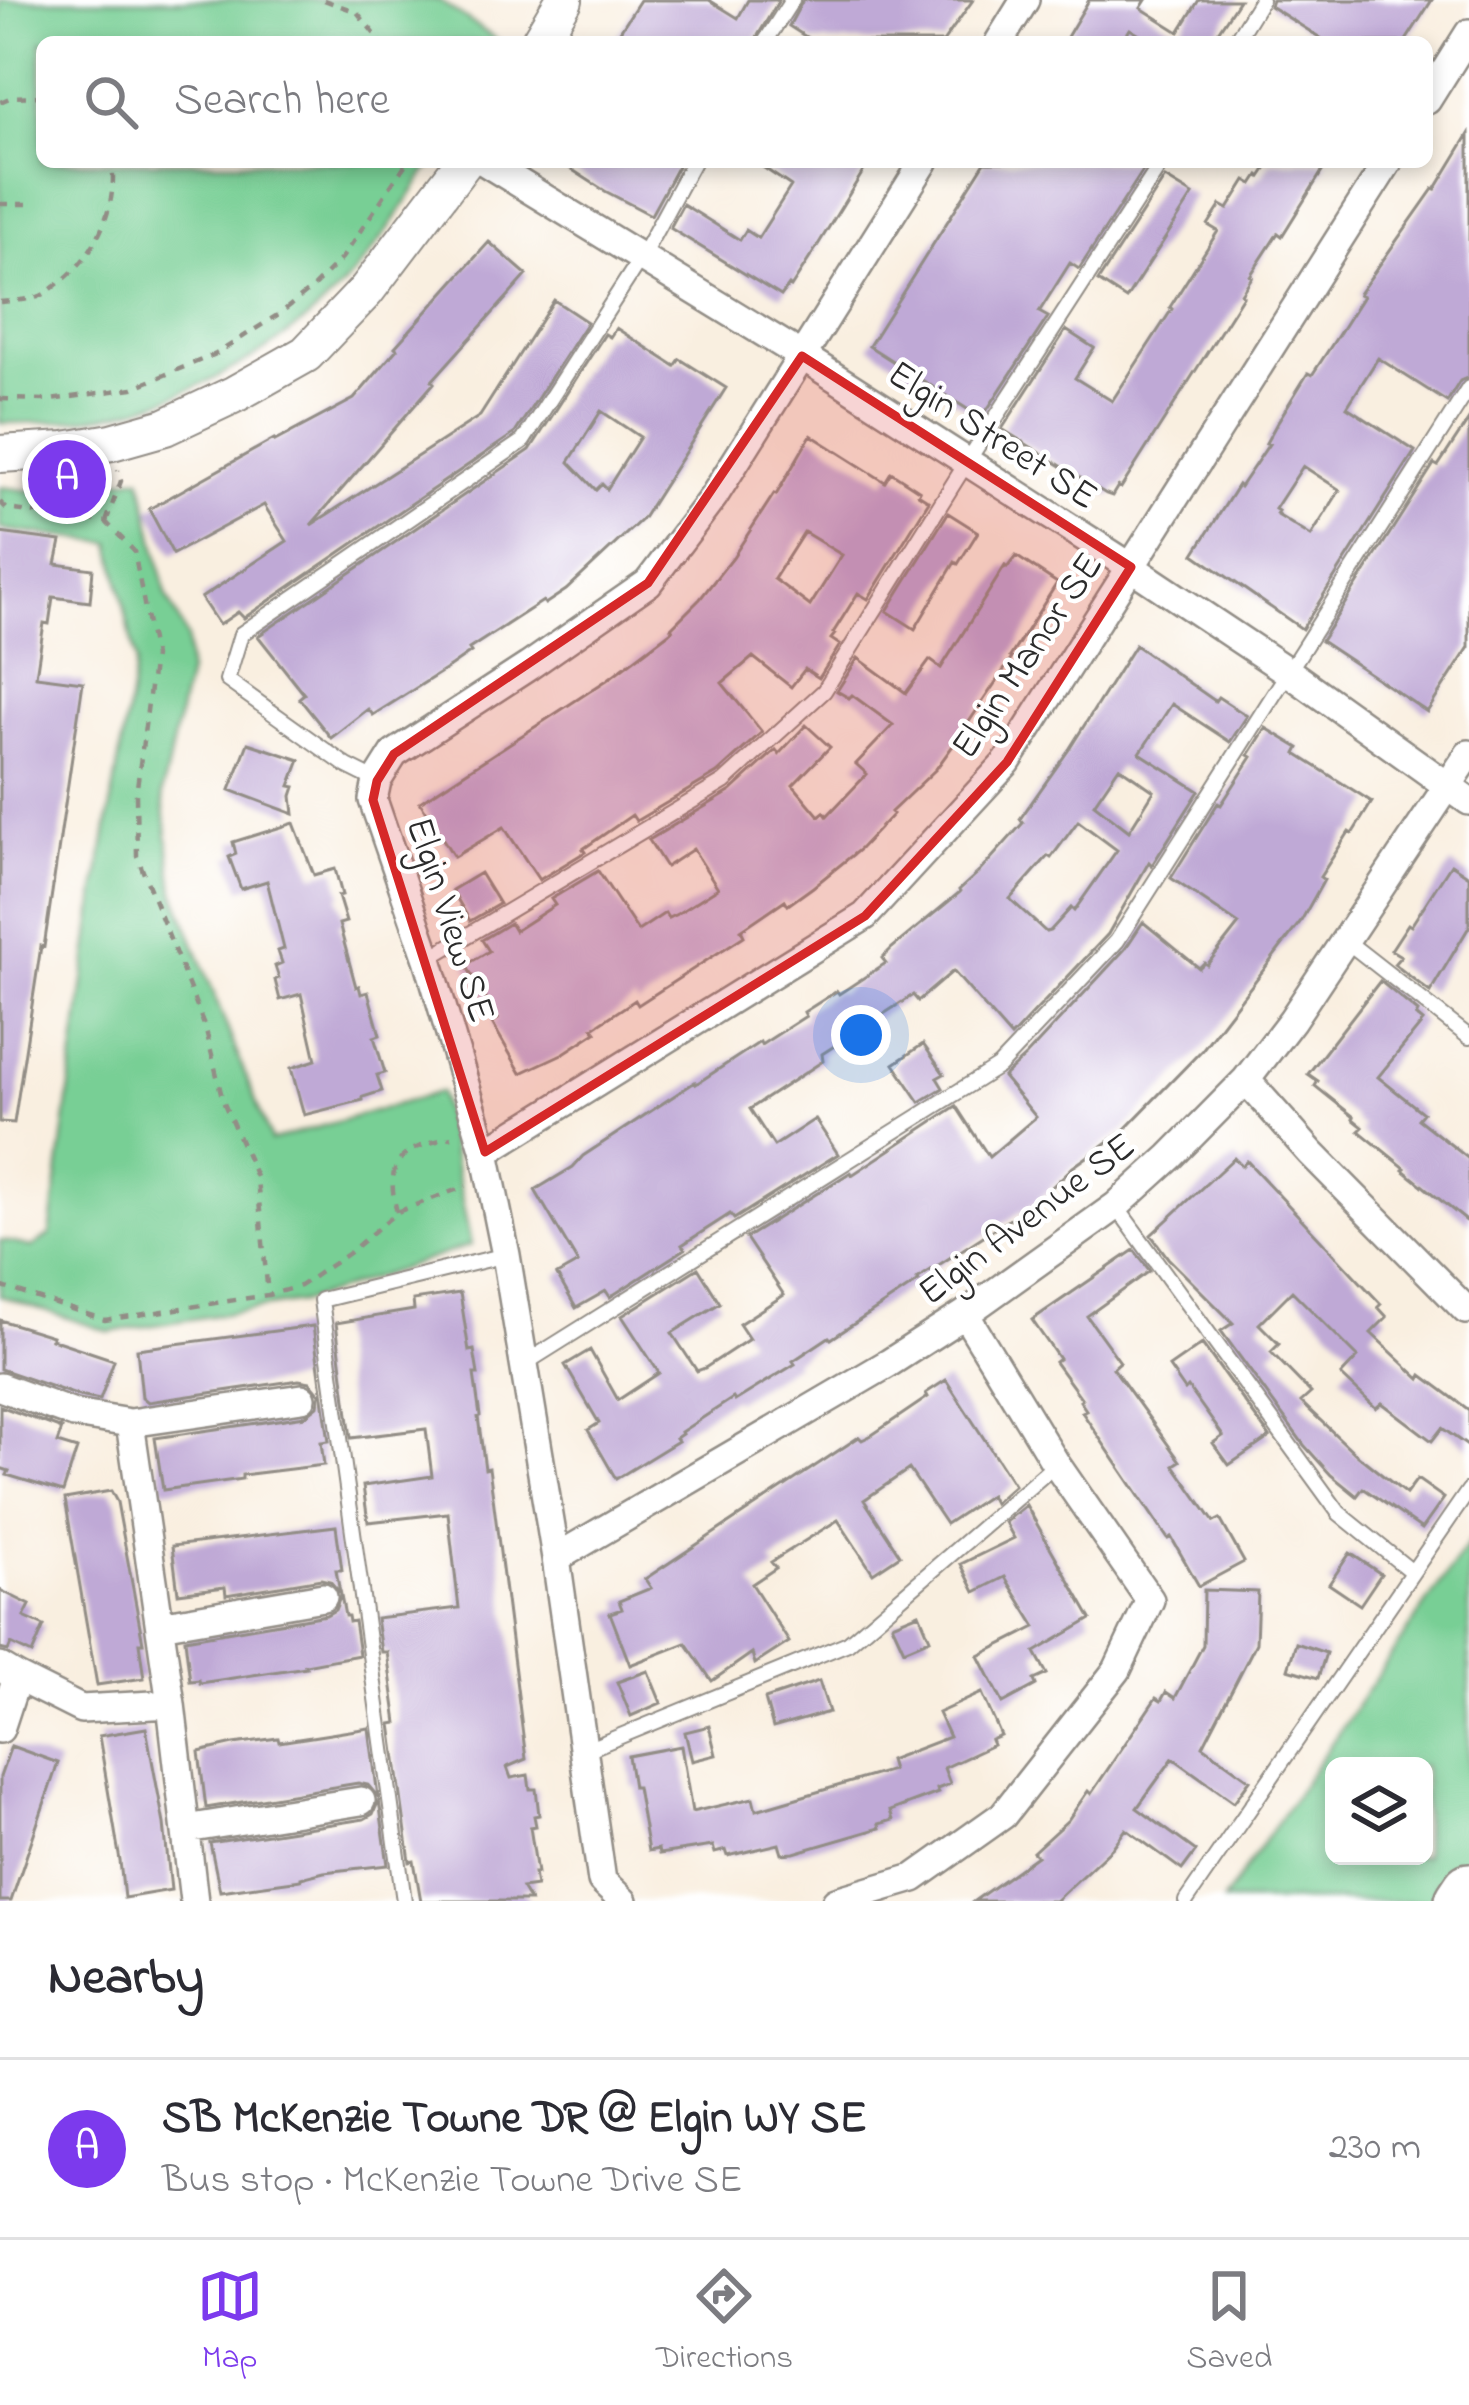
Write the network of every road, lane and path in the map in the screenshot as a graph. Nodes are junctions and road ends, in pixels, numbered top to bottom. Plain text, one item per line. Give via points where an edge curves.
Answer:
1 (324, 0) edge
2 (564, 0) edge
3 (792, 0) edge
4 (1025, 0) edge
5 (1261, 0) edge
6 (1469, 33) edge
7 (376, 36) edge
8 (543, 36) edge
9 (769, 36) edge
10 (1003, 36) edge
11 (1239, 36) edge
12 (1433, 90) edge
13 (36, 95) edge
14 (0, 102) edge
15 (113, 168) edge
16 (403, 168) edge
17 (459, 168) edge
18 (495, 168) edge
19 (690, 168) edge
20 (920, 168) edge
21 (1158, 168) edge
22 (1384, 168) edge
23 (0, 204) edge
24 (33, 204) dead end
25 (641, 258) junction
26 (0, 302) edge
27 (802, 356) junction
28 (1469, 388) edge
29 (0, 399) edge
30 (112, 442) junction
31 (0, 454) edge
32 (967, 462) junction
33 (0, 502) edge
34 (106, 523) junction
35 (1132, 567) junction
36 (1290, 673) junction
37 (1469, 754) edge
38 (377, 781) junction
39 (1459, 794) edge
40 (1346, 940) junction
41 (428, 959) junction
42 (1469, 1037) edge
43 (1246, 1080) junction
44 (484, 1152) junction
45 (1116, 1206) junction
46 (397, 1212) junction
47 (506, 1255) junction
48 (0, 1286) edge
49 (268, 1294) junction
50 (1466, 1310) dead end
51 (965, 1314) junction
52 (524, 1364) junction
53 (0, 1387) edge
54 (302, 1398) dead end
55 (130, 1423) junction
56 (1056, 1464) junction
57 (1469, 1490) edge
58 (556, 1558) junction
59 (1412, 1572) junction
60 (323, 1597) dead end
61 (160, 1625) junction
62 (9, 1672) edge
63 (171, 1704) junction
64 (0, 1730) edge
65 (584, 1751) junction
66 (361, 1801) dead end
67 (186, 1829) junction
68 (1469, 1889) edge
69 (194, 1901) edge
70 (404, 1901) edge
71 (623, 1901) edge
72 (836, 1901) edge
73 (1186, 1901) edge
74 (1461, 1901) edge

1 - 7 path via 357,12
2 - 8 street
3 - 9 lane
4 - 10 street
5 - 11 lane
6 - 12 street
13 - 14 path
15 - 26 path via 108,210 73,272 42,296
16 - 29 path via 327,274 216,354 133,388
17 - 30 street via 366,291 307,353 165,427
18 - 25 street, Elgin Street SE
19 - 25 lane
20 - 27 street, Elgin View SE
21 - 32 lane
22 - 35 street, Elgin Manor SE
23 - 24 path
25 - 27 street, Elgin Street SE
25 - 38 lane via 523,440 241,634 227,680
27 - 32 street, Elgin Street SE
27 - 38 street, Elgin View SE via 648,583 394,754
28 - 36 lane
30 - 31 street
30 - 34 path via 121,481
32 - 35 street, Elgin Street SE
32 - 41 lane via 824,691 724,782
33 - 34 path
34 - 49 path via 134,551 154,657 136,856 257,1179
35 - 36 street, Elgin Street SE
35 - 44 street, Elgin Manor SE via 1006,762 865,916
36 - 39 street, Elgin Street SE
36 - 52 lane via 1118,941 999,1066
37 - 39 street, Elgin Avenue SE
38 - 41 street, Elgin View SE via 373,800
39 - 40 street, Elgin Avenue SE
40 - 42 lane
40 - 43 street, Elgin Avenue SE
41 - 44 street, Elgin View SE
43 - 45 street, Elgin Avenue SE
43 - 50 street
44 - 46 path via 470,1184
44 - 46 path via 455,1136 404,1154 390,1187
44 - 47 street, Elgin View SE
45 - 51 street, Elgin Avenue SE
45 - 59 lane via 1339,1513
46 - 49 path via 300,1286
47 - 52 street, Elgin View SE
47 - 70 lane via 321,1300
48 - 49 path via 105,1320
51 - 56 street
51 - 58 street, Elgin Avenue SE
52 - 58 street, Elgin View SE
53 - 55 street via 74,1414
54 - 55 street
55 - 61 street
56 - 65 lane via 848,1643
56 - 72 street via 1150,1600 1117,1670 1003,1815 914,1878
57 - 59 lane
58 - 65 street, Elgin View SE
59 - 73 lane
60 - 61 street
61 - 63 street
62 - 63 street via 81,1709
62 - 64 street
63 - 67 street
65 - 71 street, Elgin View SE via 602,1882
66 - 67 street
67 - 69 street
68 - 74 highway

